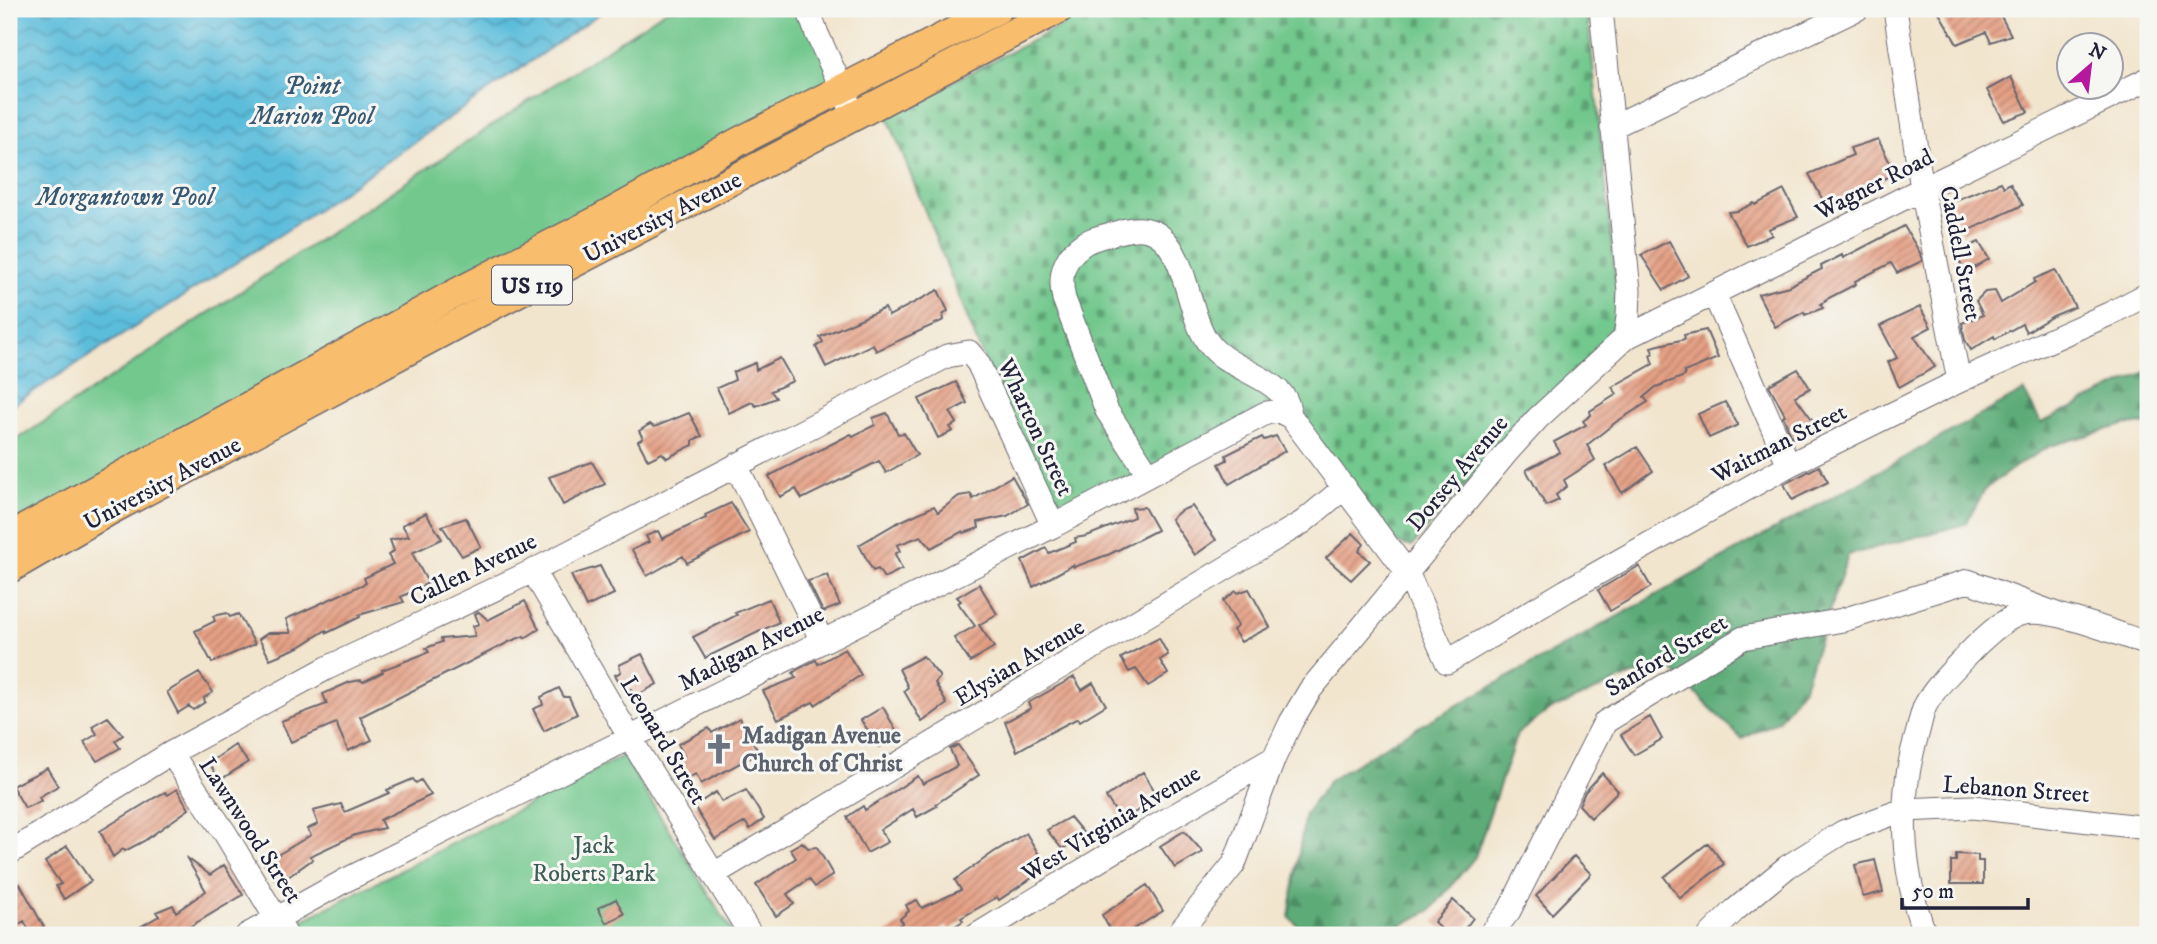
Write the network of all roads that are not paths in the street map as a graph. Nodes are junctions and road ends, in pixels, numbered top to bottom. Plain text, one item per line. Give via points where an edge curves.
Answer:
1 (808, 9) edge
2 (998, 9) edge
3 (1059, 9) edge
4 (1601, 9) edge
5 (1857, 9) edge
6 (1895, 9) edge
7 (2148, 79) edge
8 (843, 89) junction
9 (855, 117) junction
10 (1612, 127) junction
11 (1922, 188) junction
12 (2148, 294) edge
13 (1714, 295) junction
14 (1625, 338) junction
15 (969, 352) joint
16 (1959, 381) junction
17 (1285, 414) junction
18 (736, 465) junction
19 (1789, 465) junction
20 (1149, 475) junction
21 (1345, 488) junction
22 (1053, 526) junction
23 (9, 537) edge
24 (9, 569) edge
25 (533, 570) junction
26 (1407, 572) junction
27 (2067, 618) junction
28 (822, 641) junction
29 (2148, 644) edge
30 (631, 738) junction
31 (170, 753) junction
32 (1273, 758) junction
33 (1903, 810) junction
34 (2148, 828) edge
35 (9, 853) edge
36 (715, 874) junction
37 (281, 927) edge
38 (247, 935) edge
39 (751, 935) edge
40 (977, 935) edge
41 (1177, 935) edge
42 (1490, 935) edge
43 (1710, 935) edge
44 (1924, 935) edge

1 - 8 street
2 - 8 main road, University Avenue / US 119
3 - 9 main road, University Avenue / US 119
4 - 10 street
5 - 10 street
6 - 11 street, Caddell Street
7 - 11 street, Wagner Road
8 - 9 street
8 - 23 main road, University Avenue / US 119
9 - 24 main road, University Avenue / US 119 via 453,327
10 - 14 street via 1629,291
11 - 13 street, Wagner Road
11 - 16 street, Caddell Street
12 - 16 street, Waitman Street
13 - 14 street, Wagner Road
13 - 19 street
14 - 26 street, Dorsey Avenue via 1538,418
15 - 18 street, Callen Avenue via 947,356
15 - 22 street, Wharton Street
16 - 19 street, Waitman Street
17 - 20 street, Madigan Avenue via 1266,413
17 - 20 street via 1284,397 1211,347 1196,319 1173,250 1163,237 1145,229 1128,229 1086,242 1062,270 1060,286 1107,411
17 - 21 street
18 - 25 street, Callen Avenue
18 - 28 street
19 - 26 street, Waitman Street via 1447,662
20 - 22 street, Madigan Avenue
21 - 26 street
21 - 36 street, Elysian Avenue via 1303,522
22 - 28 street, Madigan Avenue
25 - 30 street, Leonard Street
25 - 31 street, Callen Avenue via 327,668
26 - 32 street, Dorsey Avenue via 1310,690
27 - 29 street
27 - 33 street via 2018,614 1980,642 1952,671 1926,705 1908,763
27 - 42 street, Sanford Street via 1968,582 1843,620 1743,638 1605,722 1508,911
28 - 30 street, Madigan Avenue
30 - 36 street, Leonard Street
30 - 37 street, Madigan Avenue via 358,874
31 - 35 street, Callen Avenue
31 - 37 street, Lawnwood Street
32 - 40 street, West Virginia Avenue
32 - 41 street, Dorsey Avenue via 1234,864
33 - 34 street, Lebanon Street via 1973,807
33 - 43 street, Lebanon Street via 1843,832 1787,867
33 - 44 street via 1906,855
36 - 39 street, Leonard Street
37 - 38 street, Madigan Avenue

